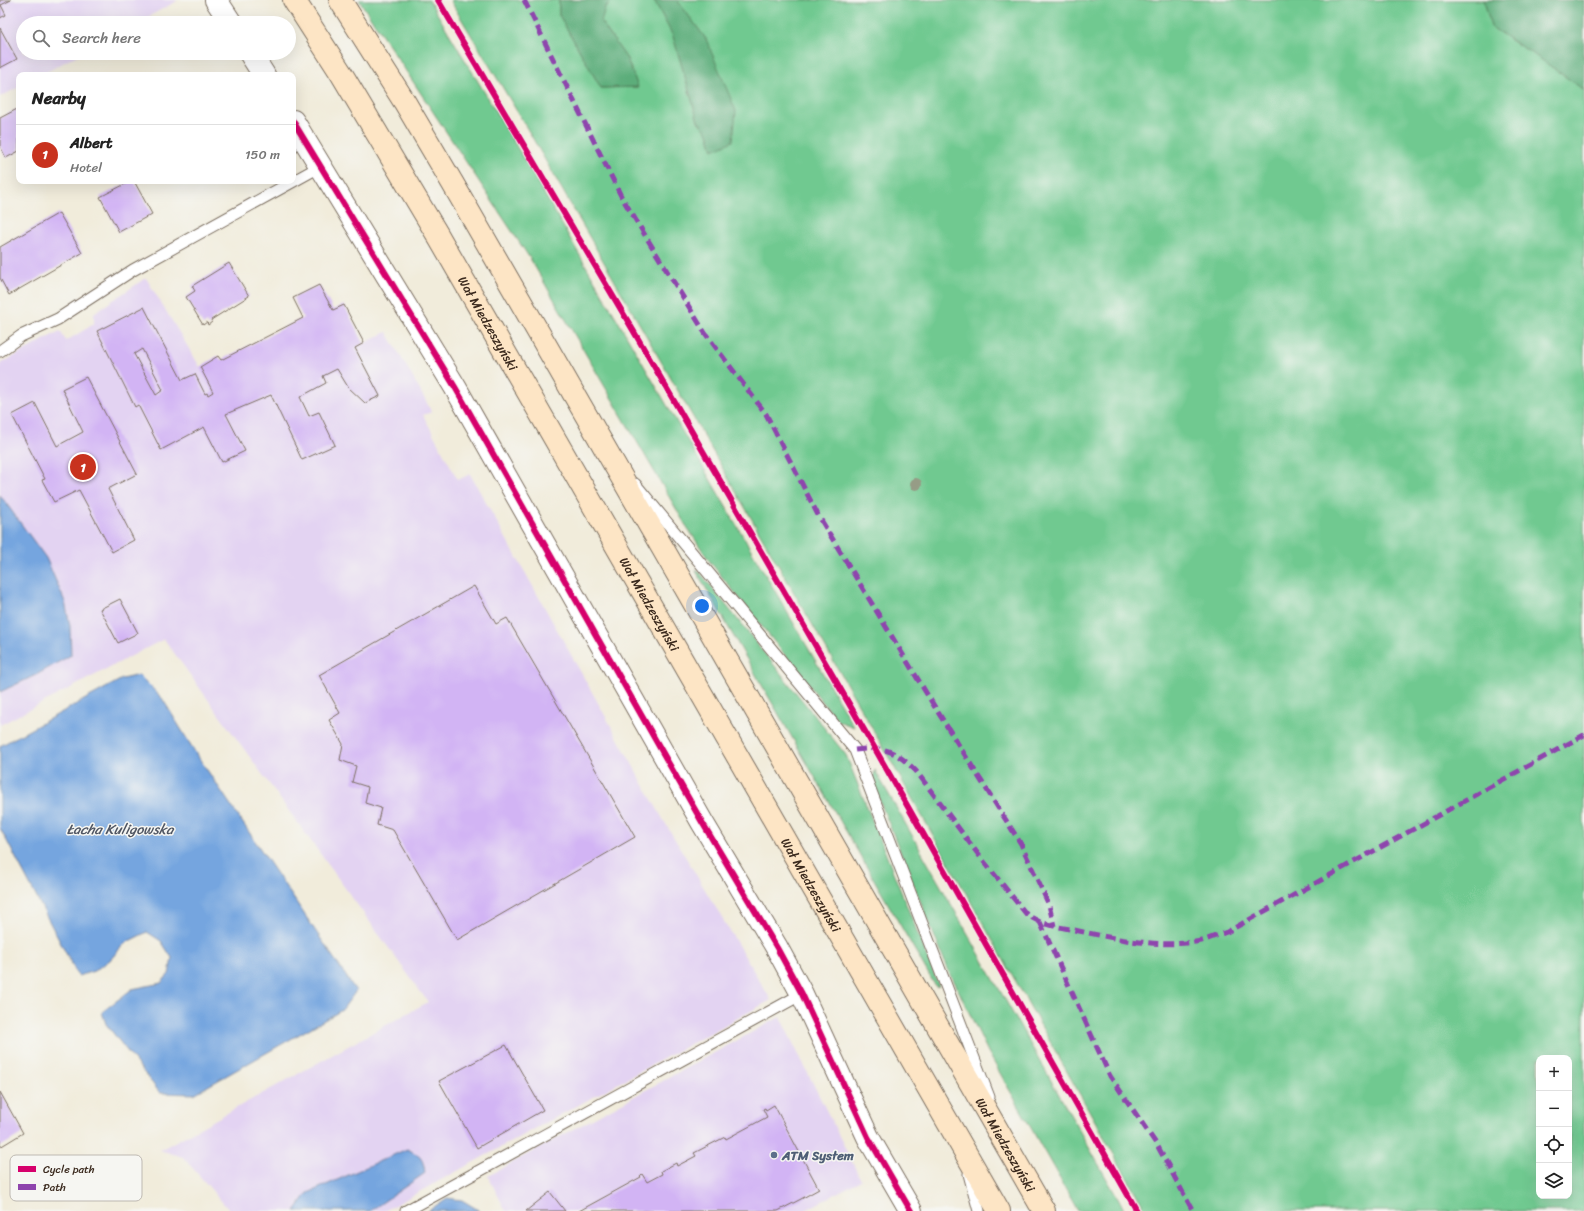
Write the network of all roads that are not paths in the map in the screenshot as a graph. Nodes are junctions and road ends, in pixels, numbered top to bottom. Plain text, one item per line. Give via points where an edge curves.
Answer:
1 (216, 0) edge
2 (294, 0) edge
3 (340, 0) edge
4 (226, 16) edge
5 (254, 60) edge
6 (262, 72) edge
7 (296, 127) edge
8 (321, 166) junction
9 (296, 180) edge
10 (288, 184) edge
11 (0, 351) edge
12 (602, 444) junction
13 (802, 994) junction
14 (963, 1148) junction
15 (1009, 1150) junction
16 (406, 1211) edge
17 (911, 1211) edge
18 (979, 1211) edge
19 (999, 1211) edge
20 (1044, 1211) edge

1 - 4 street
2 - 14 main road, Wał Miedzeszyński via 341,73 437,234
3 - 12 main road, Wał Miedzeszyński via 453,184
5 - 6 street
7 - 8 street
8 - 9 lane
8 - 13 street via 455,387
10 - 11 lane via 133,270 58,319 20,336
12 - 15 main road, Wał Miedzeszyński
12 - 15 lane via 855,750
13 - 16 lane
13 - 17 street via 868,1137
14 - 18 lane
14 - 19 main road, Wał Miedzeszyński
15 - 20 main road, Wał Miedzeszyński

